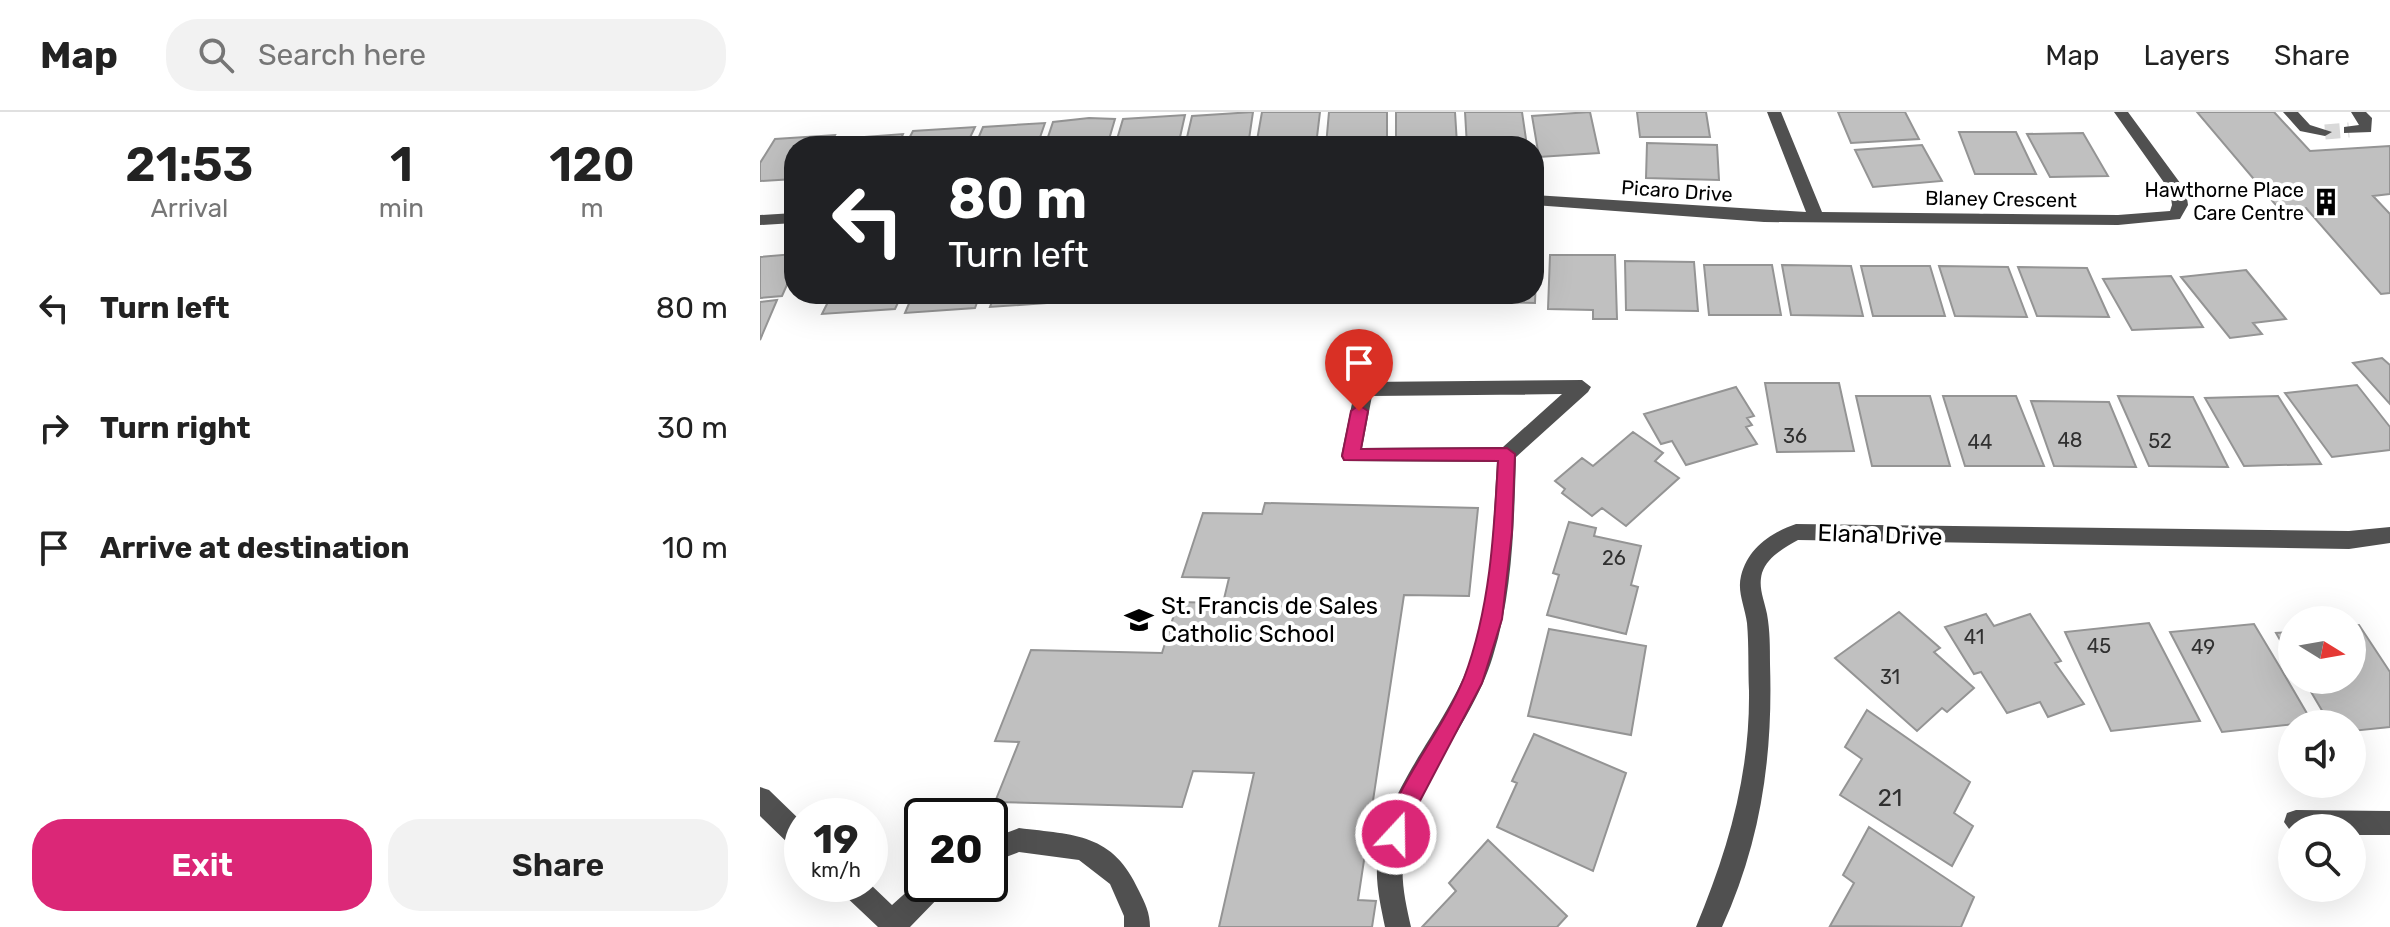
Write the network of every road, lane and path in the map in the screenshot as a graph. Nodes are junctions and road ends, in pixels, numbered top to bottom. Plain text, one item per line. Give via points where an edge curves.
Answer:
1 (1774, 112) edge
2 (2121, 112) edge
3 (2290, 112) edge
4 (2358, 112) edge
5 (2349, 130) dead end
6 (2325, 132) tunnel mouth
7 (1544, 201) edge
8 (1816, 217) junction
9 (784, 219) edge
10 (760, 220) edge
11 (1507, 454) junction
12 (2390, 535) edge
13 (760, 799) edge
14 (784, 822) edge
15 (2366, 823) edge
16 (2390, 823) edge
17 (1008, 844) edge
18 (870, 902) edge
19 (916, 902) edge
20 (894, 925) edge
21 (1137, 927) edge
22 (1398, 927) edge
23 (1709, 927) edge

1 - 8 street
2 - 8 street, Blaney Crescent via 2178,191 2175,215 2118,220
3 - 6 street via 2305,128
4 - 5 street via 2367,121 2366,129
7 - 8 street, Picaro Drive
9 - 10 street
11 - 11 street via 1351,456 1364,389 1582,387
11 - 22 street via 1492,619 1472,683 1402,812 1390,855
12 - 23 street, Elana Drive via 2333,540 1796,532 1777,540 1757,557 1749,585 1756,612 1761,695 1755,766 1745,828
13 - 14 street
15 - 16 street
17 - 21 street via 1019,840 1084,848 1119,875
18 - 20 street
19 - 20 street

